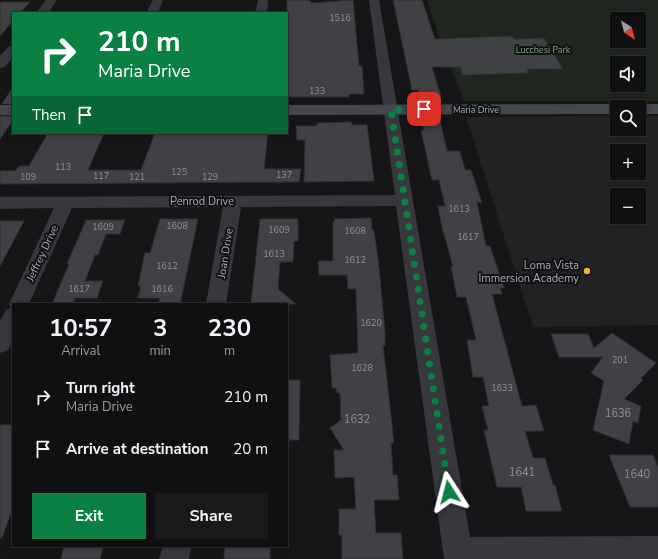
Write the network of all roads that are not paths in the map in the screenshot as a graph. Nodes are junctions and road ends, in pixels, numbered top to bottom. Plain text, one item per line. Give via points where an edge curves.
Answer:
1 (52, 0) edge
2 (158, 0) edge
3 (263, 0) edge
4 (374, 0) edge
5 (43, 12) edge
6 (152, 12) edge
7 (261, 12) edge
8 (12, 50) edge
9 (0, 64) edge
10 (610, 109) edge
11 (646, 109) edge
12 (658, 109) edge
13 (0, 110) edge
14 (12, 110) edge
15 (288, 110) edge
16 (391, 110) junction
17 (405, 200) junction
18 (233, 201) junction
19 (66, 202) junction
20 (0, 203) edge
21 (18, 303) edge
22 (216, 303) edge
23 (12, 318) edge
24 (0, 344) edge
25 (176, 547) edge
26 (658, 550) edge
27 (459, 556) edge
28 (174, 559) edge

1 - 5 street
2 - 6 street
3 - 7 street
4 - 16 street
8 - 9 street
10 - 16 street, Maria Drive
11 - 12 street
13 - 14 street
15 - 16 street, Maria Drive
16 - 17 street
17 - 18 street, Penrod Drive
17 - 27 street
18 - 19 street, Penrod Drive
18 - 22 street, Joan Drive
19 - 20 street, Penrod Drive
19 - 21 street, Jeffrey Drive
23 - 24 street
25 - 28 street
26 - 27 street

